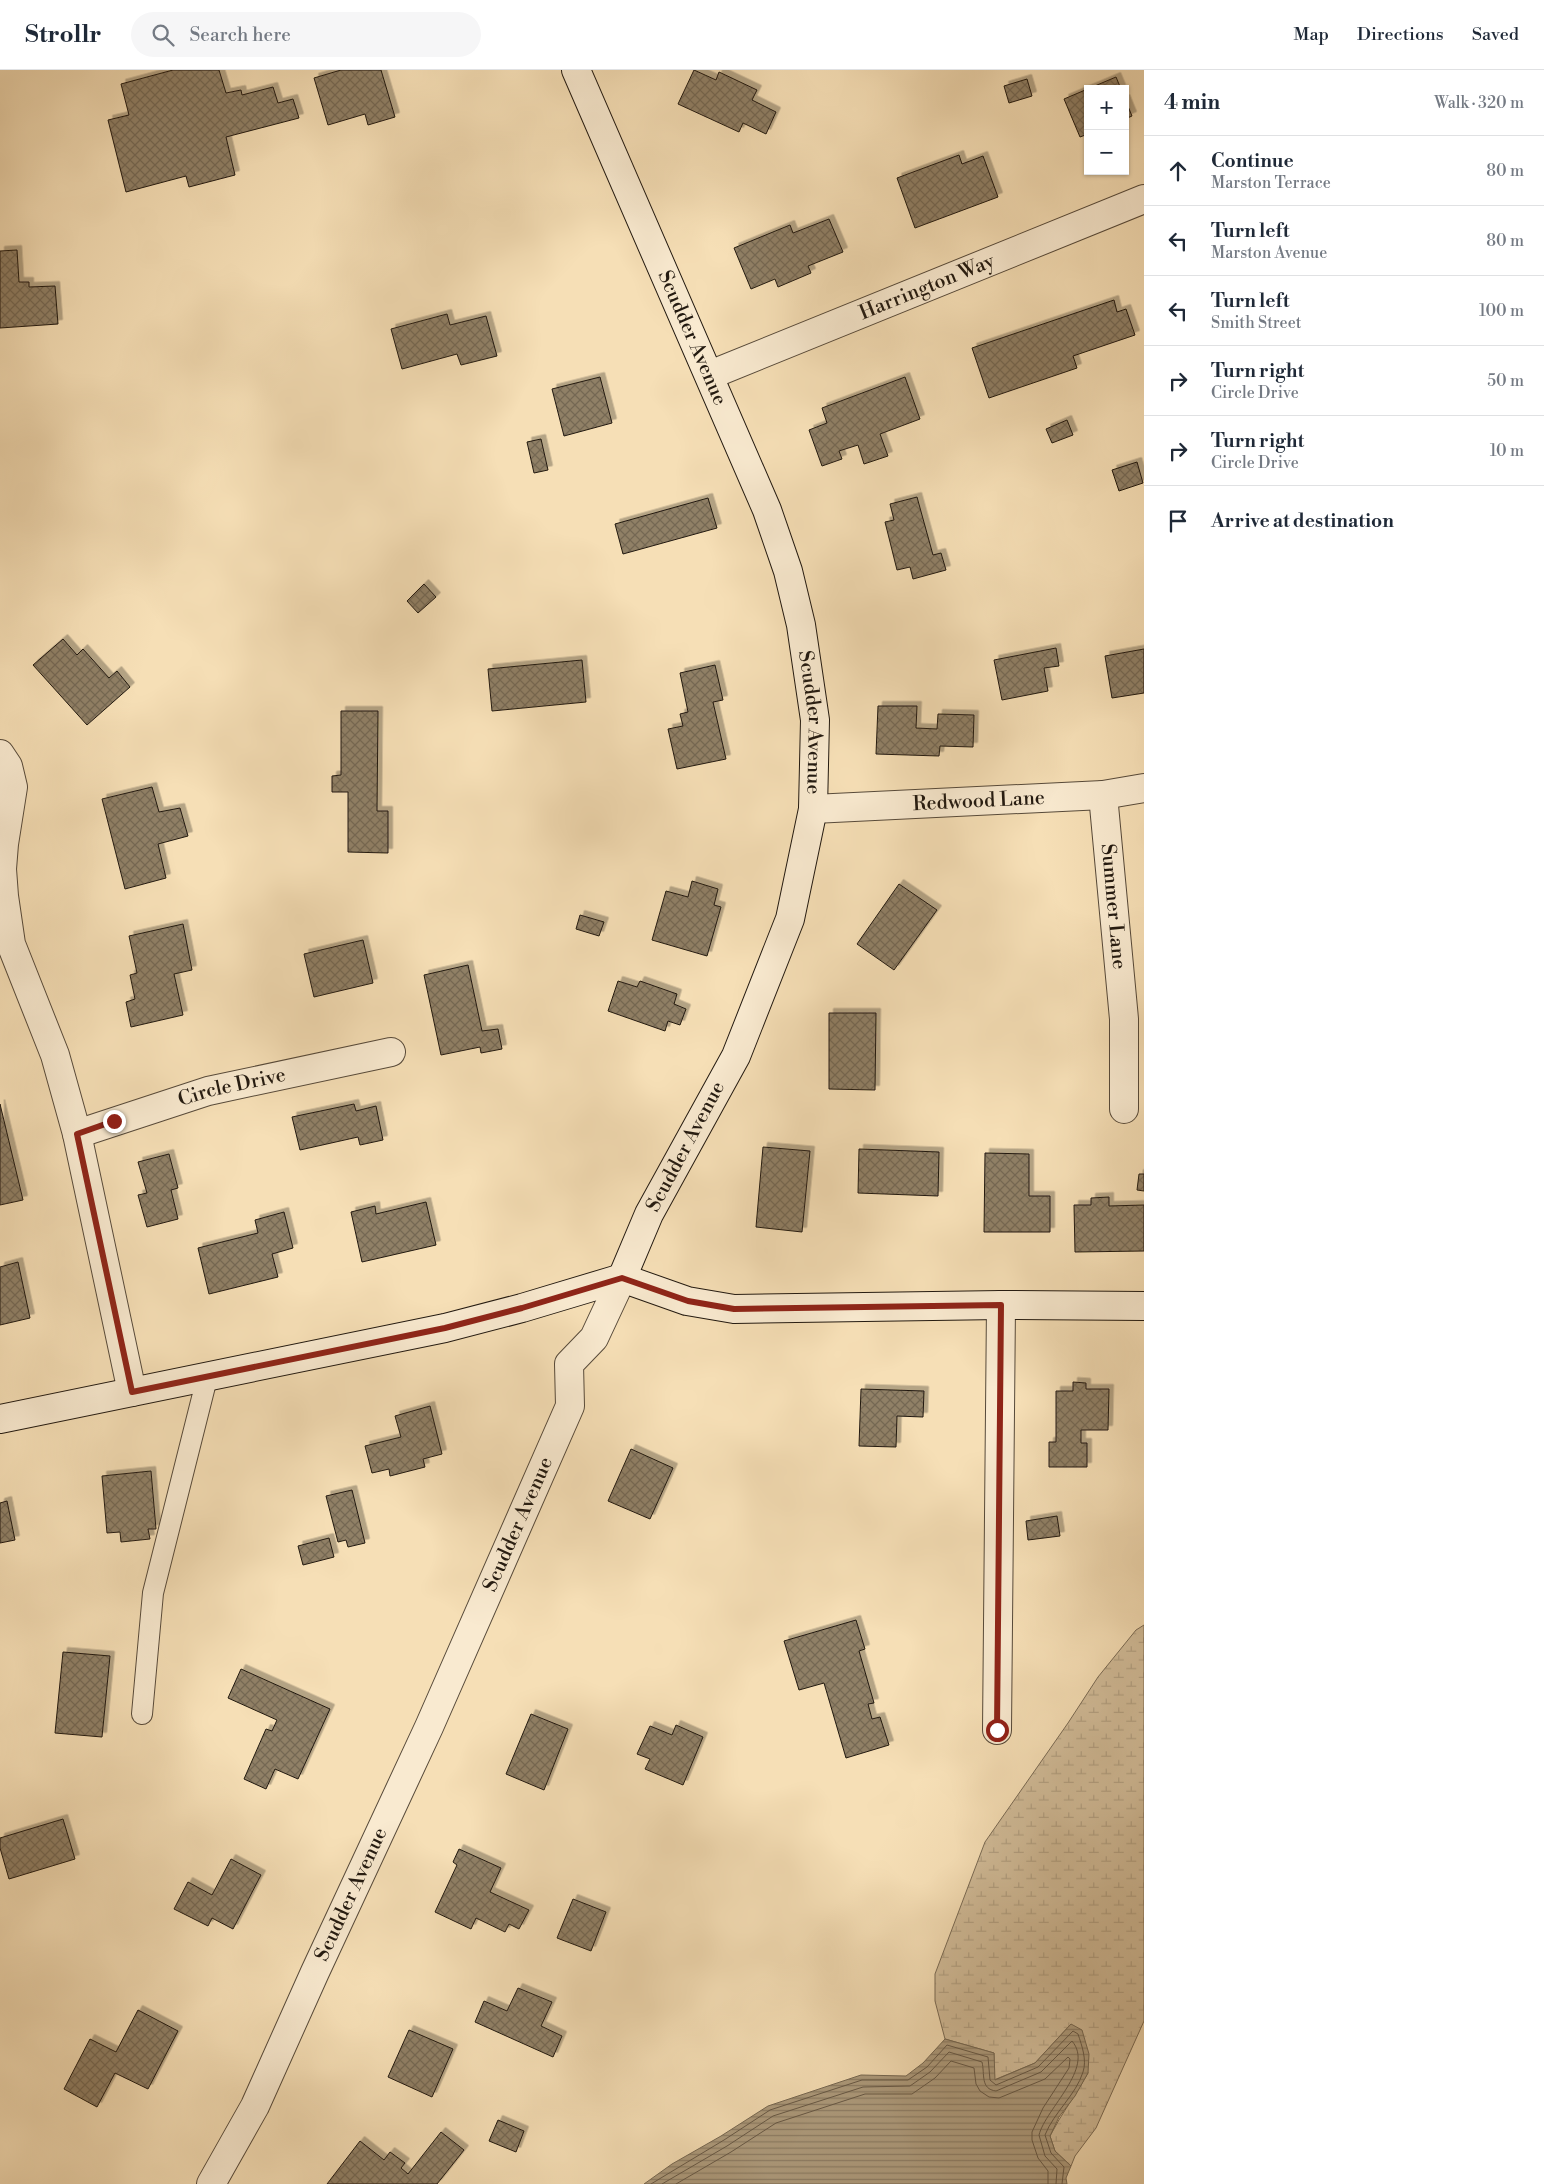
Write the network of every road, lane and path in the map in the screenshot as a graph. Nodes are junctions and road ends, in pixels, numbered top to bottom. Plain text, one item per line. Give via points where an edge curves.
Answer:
1 (576, 70) edge
2 (1144, 199) edge
3 (710, 375) junction
4 (0, 754) edge
5 (1144, 788) edge
6 (1103, 795) junction
7 (813, 809) junction
8 (5, 938) edge
9 (390, 1052) dead end
10 (1124, 1109) dead end
11 (77, 1134) junction
12 (622, 1278) junction
13 (1001, 1305) junction
14 (1144, 1306) edge
15 (207, 1378) junction
16 (132, 1392) junction
17 (0, 1419) edge
18 (142, 1714) dead end
19 (997, 1730) dead end
20 (211, 2184) edge

1 - 3 street, Scudder Avenue
2 - 3 street, Harrington Way
3 - 7 street, Scudder Avenue via 767,510 788,571 801,625 815,720
4 - 8 street via 8,766 13,787 2,869
5 - 6 street, Redwood Lane
6 - 7 street, Redwood Lane
6 - 10 street, Summer Lane via 1124,1018
7 - 12 street, Scudder Avenue via 790,919 736,1056 649,1214
8 - 11 street via 55,1055
9 - 11 street, Circle Drive via 208,1091
11 - 16 street
12 - 13 street via 688,1301 734,1309
12 - 15 street via 445,1328
12 - 20 street, Scudder Avenue via 594,1338 569,1364 570,1406 429,1727 255,2106
13 - 14 street
13 - 19 street
15 - 16 street
15 - 18 lane via 153,1593
16 - 17 street

